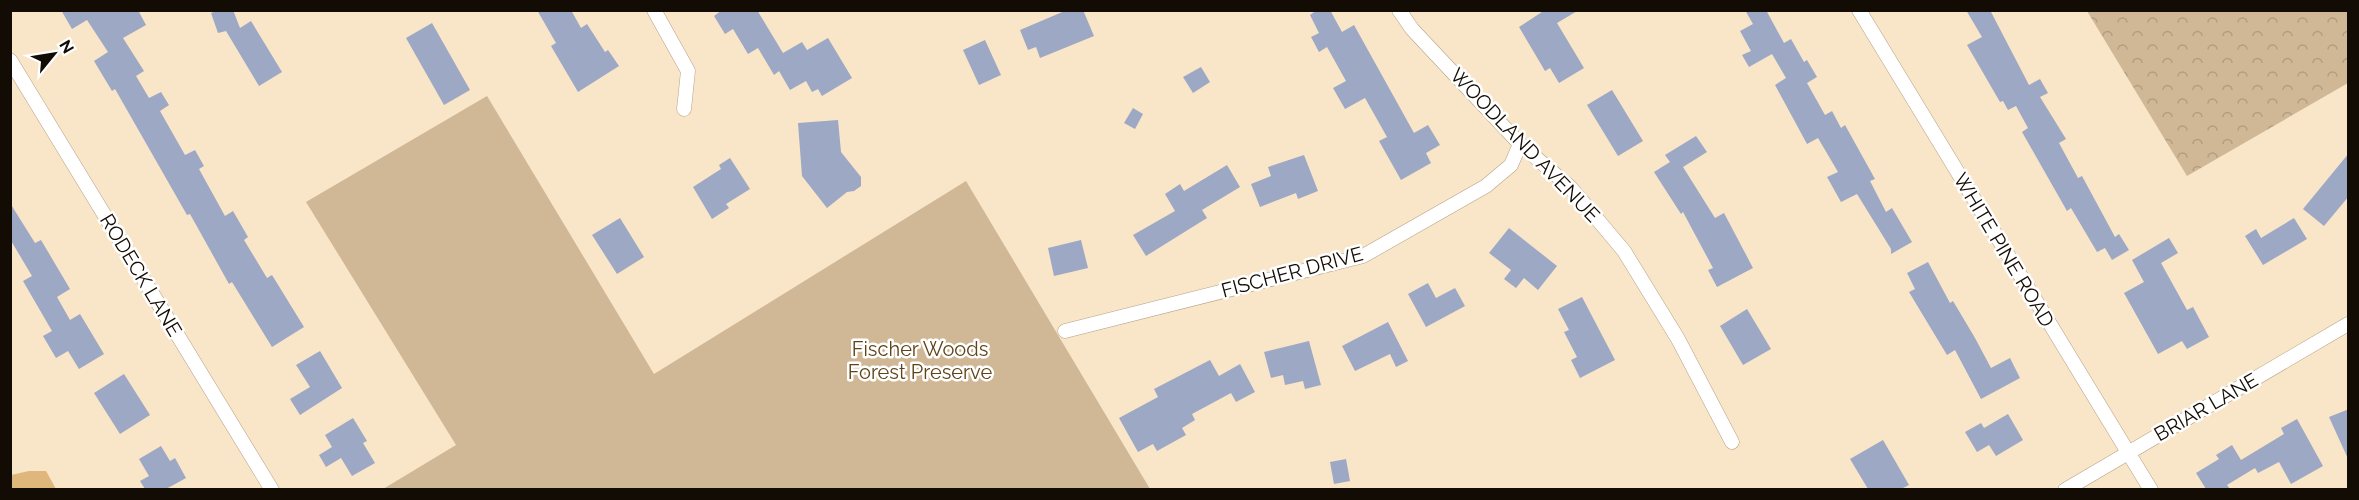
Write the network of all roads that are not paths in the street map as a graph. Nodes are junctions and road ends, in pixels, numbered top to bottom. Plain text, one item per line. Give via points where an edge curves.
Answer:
1 (654, 10) edge
2 (1399, 10) edge
3 (1859, 10) edge
4 (10, 60) edge
5 (684, 109) dead end
6 (1520, 144) junction
7 (2349, 324) edge
8 (1065, 331) dead end
9 (1732, 442) dead end
10 (2128, 453) junction
11 (272, 489) edge
12 (2065, 489) edge
13 (2151, 489) edge

1 - 5 street via 688,71
2 - 6 street, WOODLAND AVENUE via 1412,29
3 - 10 street, WHITE PINE ROAD
4 - 11 street, RODECK LANE
6 - 8 street, FISCHER DRIVE via 1511,165 1485,186 1363,256
6 - 9 street, WOODLAND AVENUE via 1571,188 1624,251 1678,339
7 - 10 street, BRIAR LANE
10 - 12 street, BRIAR LANE
10 - 13 street, WHITE PINE ROAD

